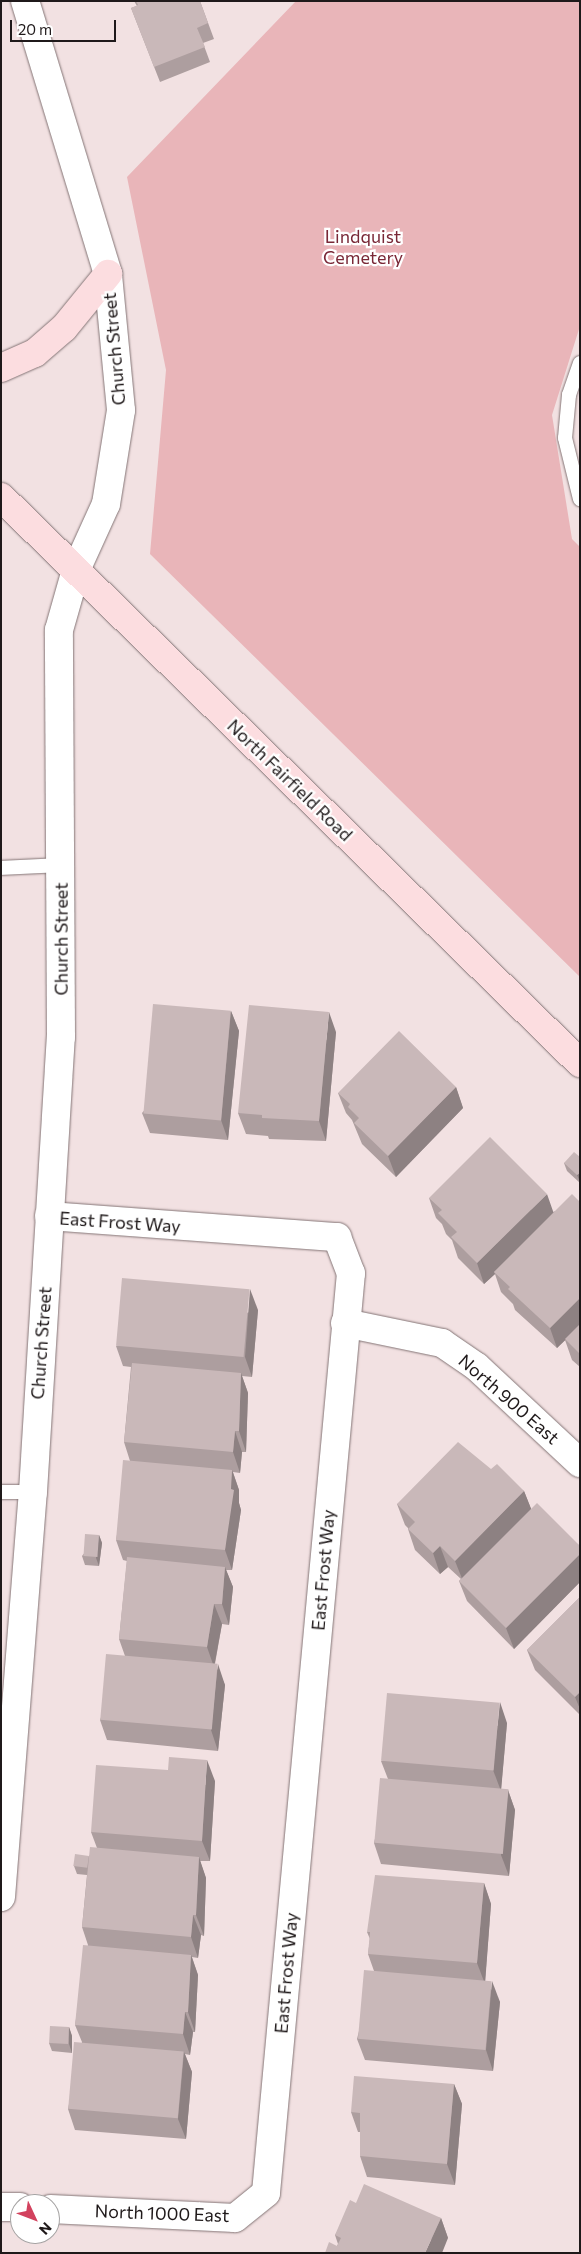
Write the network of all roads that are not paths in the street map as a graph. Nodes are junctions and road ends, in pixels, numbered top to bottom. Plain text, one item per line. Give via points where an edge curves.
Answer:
1 (26, 1) edge
2 (108, 274) junction
3 (580, 363) edge
4 (1, 368) edge
5 (1, 497) edge
6 (580, 499) edge
7 (76, 570) junction
8 (60, 865) junction
9 (1, 868) edge
10 (580, 1063) edge
11 (49, 1216) junction
12 (346, 1323) junction
13 (580, 1463) edge
14 (1, 1492) edge
15 (33, 1492) junction
16 (8, 1732) edge
17 (1, 1896) edge
18 (266, 2193) joint
19 (60, 2209) edge

1 - 2 street, Church Street
2 - 4 main road via 50,340 35,353
2 - 7 street, Church Street via 121,410 106,504
3 - 6 lane via 569,395 565,438
5 - 7 main road, North Fairfield Road
7 - 8 street, Church Street via 59,630
7 - 10 main road, North Fairfield Road
8 - 9 lane
8 - 11 street, Church Street via 61,1037
11 - 12 street, East Frost Way via 337,1237 351,1273
11 - 15 street, Church Street
12 - 13 street, North 900 East via 442,1343 477,1367
12 - 18 street, East Frost Way
14 - 15 lane
15 - 16 street, Church Street
16 - 17 street, Church Street
18 - 19 street, North 1000 East via 235,2218

